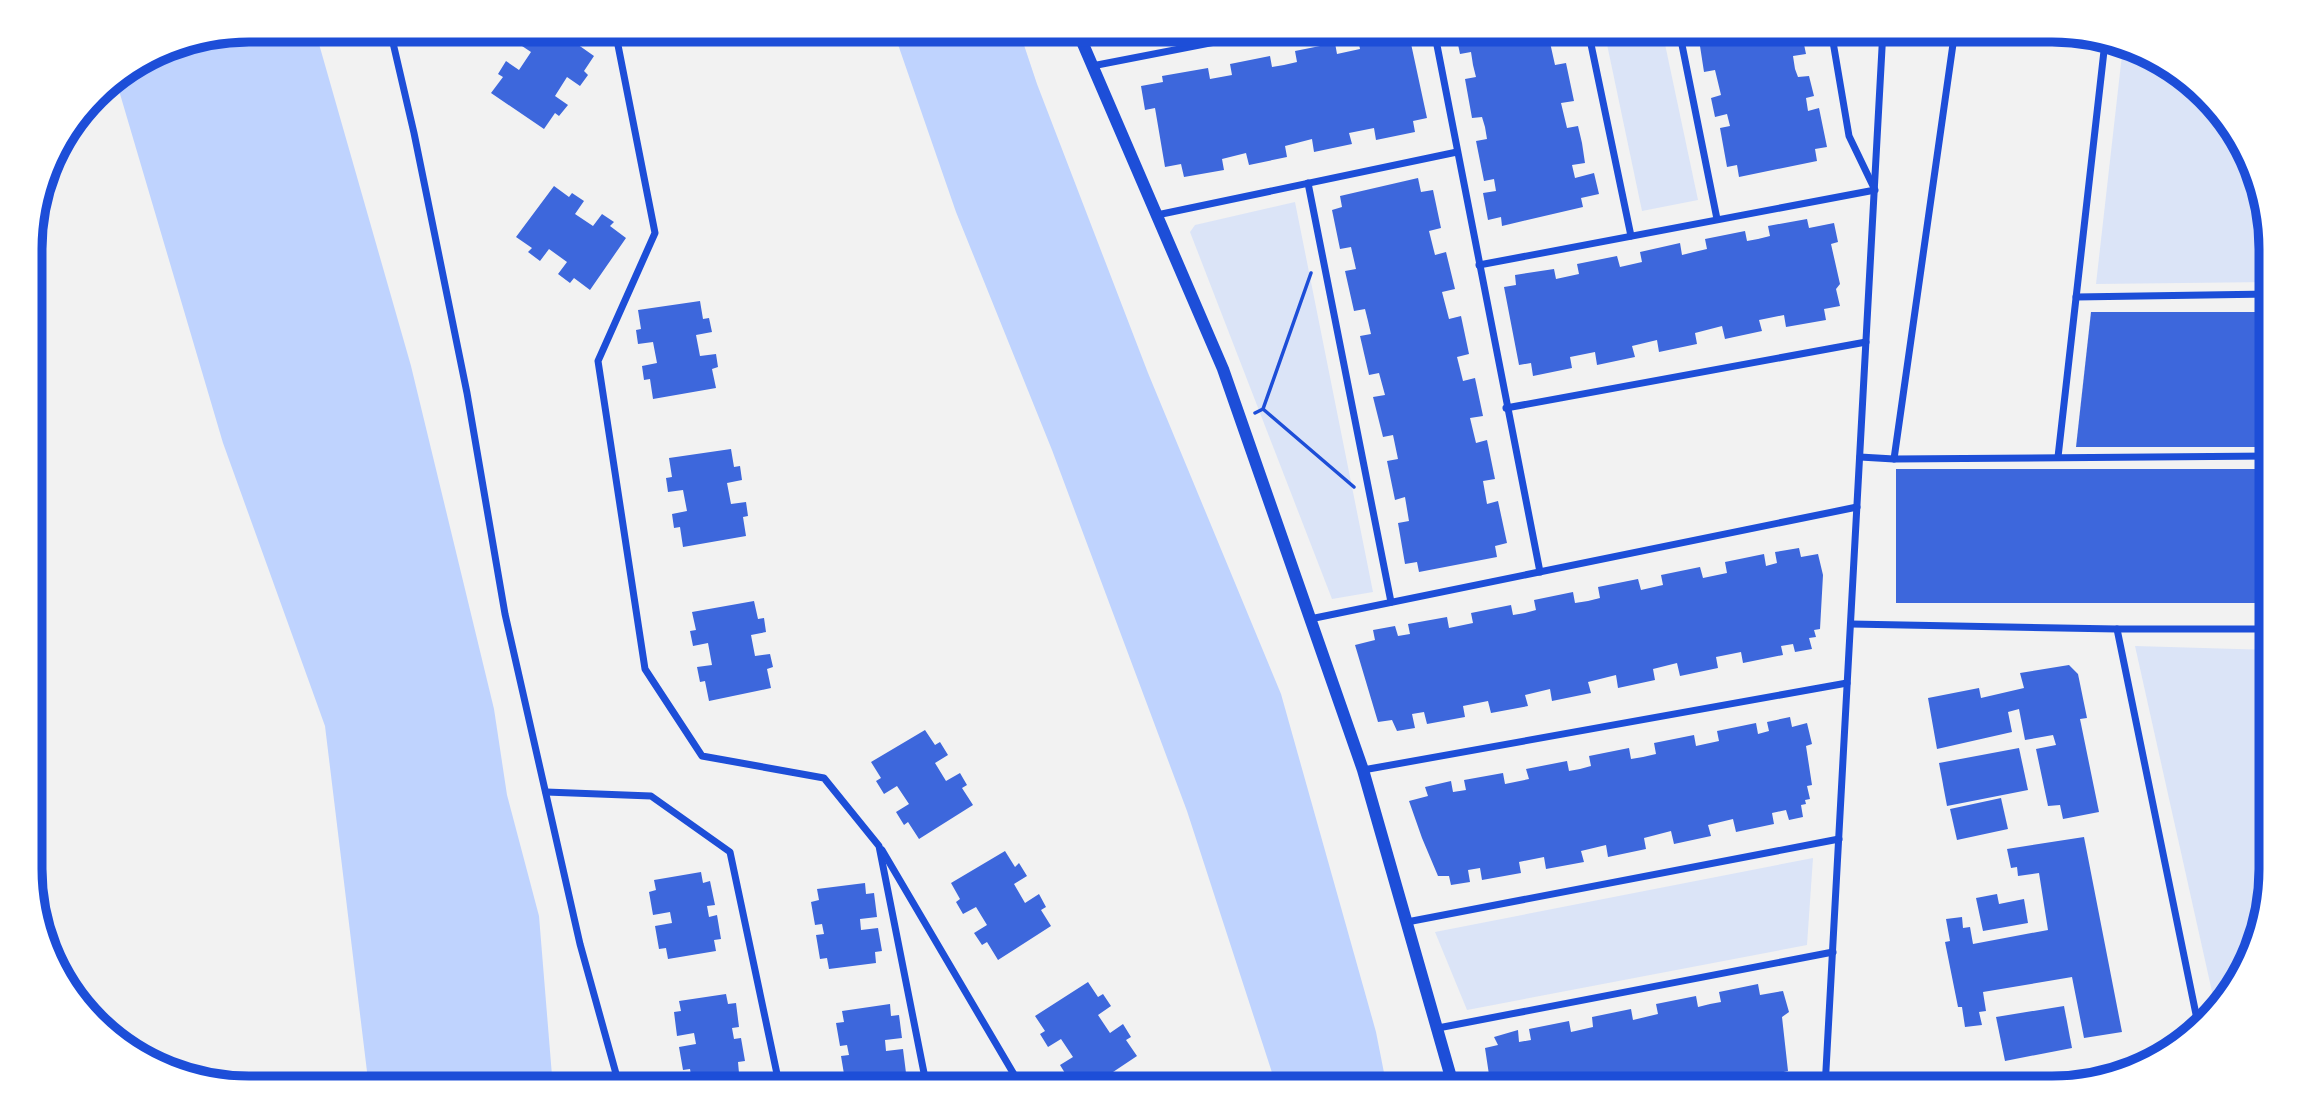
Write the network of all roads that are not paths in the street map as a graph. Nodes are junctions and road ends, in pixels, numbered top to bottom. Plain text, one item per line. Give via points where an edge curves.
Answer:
1 (393, 42) edge
2 (617, 42) edge
3 (1082, 42) edge
4 (1215, 42) edge
5 (1436, 42) edge
6 (1591, 42) edge
7 (1681, 42) edge
8 (1833, 42) edge
9 (1882, 42) edge
10 (1953, 42) edge
11 (2104, 49) edge
12 (1092, 66) junction
13 (1457, 152) junction
14 (1308, 183) junction
15 (1875, 190) junction
16 (1156, 215) junction
17 (1717, 219) junction
18 (1631, 236) junction
19 (1479, 265) junction
20 (2259, 294) edge
21 (2076, 297) junction
22 (1866, 342) junction
23 (1506, 408) junction
24 (2259, 456) edge
25 (1860, 457) junction
26 (2058, 457) junction
27 (1894, 459) junction
28 (1857, 507) junction
29 (1540, 572) junction
30 (1391, 602) junction
31 (1310, 619) junction
32 (1851, 624) junction
33 (2117, 629) junction
34 (2259, 629) edge
35 (1847, 683) junction
36 (1363, 770) junction
37 (546, 792) junction
38 (1839, 839) junction
39 (879, 846) junction
40 (1407, 922) junction
41 (1833, 952) junction
42 (2196, 1018) edge
43 (1438, 1028) junction
44 (617, 1076) edge
45 (777, 1076) edge
46 (925, 1076) edge
47 (1015, 1076) edge
48 (1451, 1076) edge
49 (1826, 1076) edge

1 - 37 street via 467,393 505,614
2 - 39 street via 655,233 598,361 645,669 702,756 824,778
3 - 12 street
4 - 12 street
5 - 13 street
6 - 18 street
7 - 17 street
8 - 15 street via 1849,135
9 - 15 street
10 - 27 street
11 - 21 street
12 - 16 street
13 - 14 street
13 - 19 street
14 - 16 street
14 - 30 street
15 - 17 street
15 - 22 street
16 - 31 street via 1223,369
17 - 18 street
18 - 19 street
19 - 23 street
20 - 21 street
21 - 26 street
22 - 23 street
22 - 25 street
23 - 29 street
24 - 26 street
25 - 27 street
25 - 28 street
26 - 27 street
28 - 29 street
28 - 32 street
29 - 30 street
30 - 31 street
31 - 36 street
32 - 33 street
32 - 35 street
33 - 34 street
33 - 42 street
35 - 36 street
35 - 38 street
36 - 40 street
37 - 44 street via 580,944
37 - 45 street via 651,796 730,852
38 - 40 street
38 - 41 street
39 - 46 street
39 - 47 street
40 - 43 street
41 - 43 street
41 - 49 street
43 - 48 street

